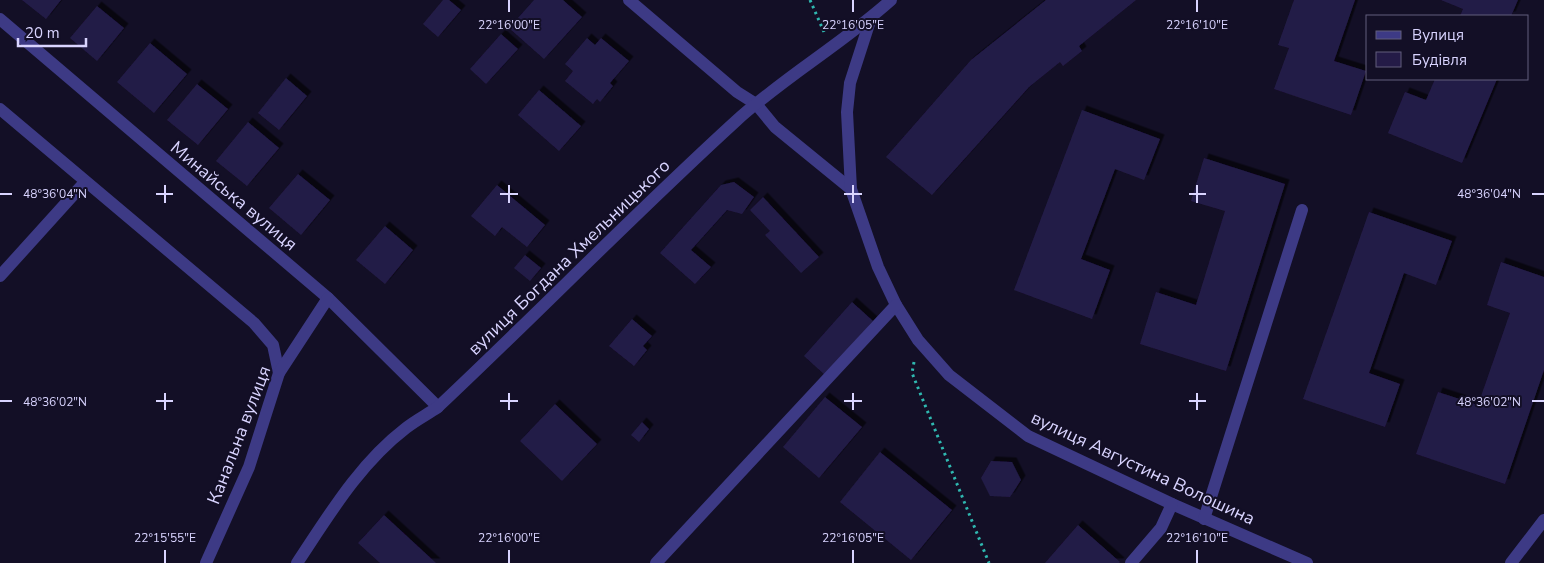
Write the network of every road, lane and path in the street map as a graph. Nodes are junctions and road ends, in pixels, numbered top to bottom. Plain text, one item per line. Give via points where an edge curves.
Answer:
1 (629, 0) edge
2 (810, 0) edge
3 (891, 0) edge
4 (872, 18) junction
5 (0, 19) edge
6 (830, 46) junction
7 (756, 104) junction
8 (0, 109) edge
9 (85, 182) junction
10 (851, 189) junction
11 (1302, 210) dead end
12 (0, 276) edge
13 (328, 298) junction
14 (896, 304) junction
15 (918, 340) junction
16 (279, 372) junction
17 (438, 407) junction
18 (1172, 504) junction
19 (1204, 519) junction
20 (1544, 520) edge
21 (206, 563) edge
22 (297, 563) edge
23 (656, 563) edge
24 (989, 563) edge
25 (1131, 563) edge
26 (1307, 563) edge
27 (1511, 563) edge

1 - 7 street via 737,92
2 - 6 path
3 - 4 street, вулиця Богдана Хмельницького
4 - 6 street, вулиця Богдана Хмельницького
4 - 10 street, вулиця Августина Волошина via 850,83 847,112
5 - 13 street, Минайська вулиця
6 - 7 street, вулиця Богдана Хмельницького
7 - 10 street via 775,127
7 - 17 street, вулиця Богдана Хмельницького
8 - 9 street
9 - 12 street
9 - 16 street via 254,323 273,345
10 - 14 street, вулиця Августина Волошина via 878,267
11 - 19 street
13 - 16 street, Канальна вулиця
13 - 17 street, Минайська вулиця
14 - 15 street, вулиця Августина Волошина
14 - 23 street
15 - 18 street, вулиця Августина Волошина via 949,375 1028,436
15 - 24 path via 912,373
16 - 21 street, Канальна вулиця via 249,467
17 - 22 street, вулиця Богдана Хмельницького via 406,428 358,475
18 - 19 street, вулиця Августина Волошина
18 - 25 street via 1161,528
19 - 26 street, вулиця Августина Волошина
20 - 27 street

